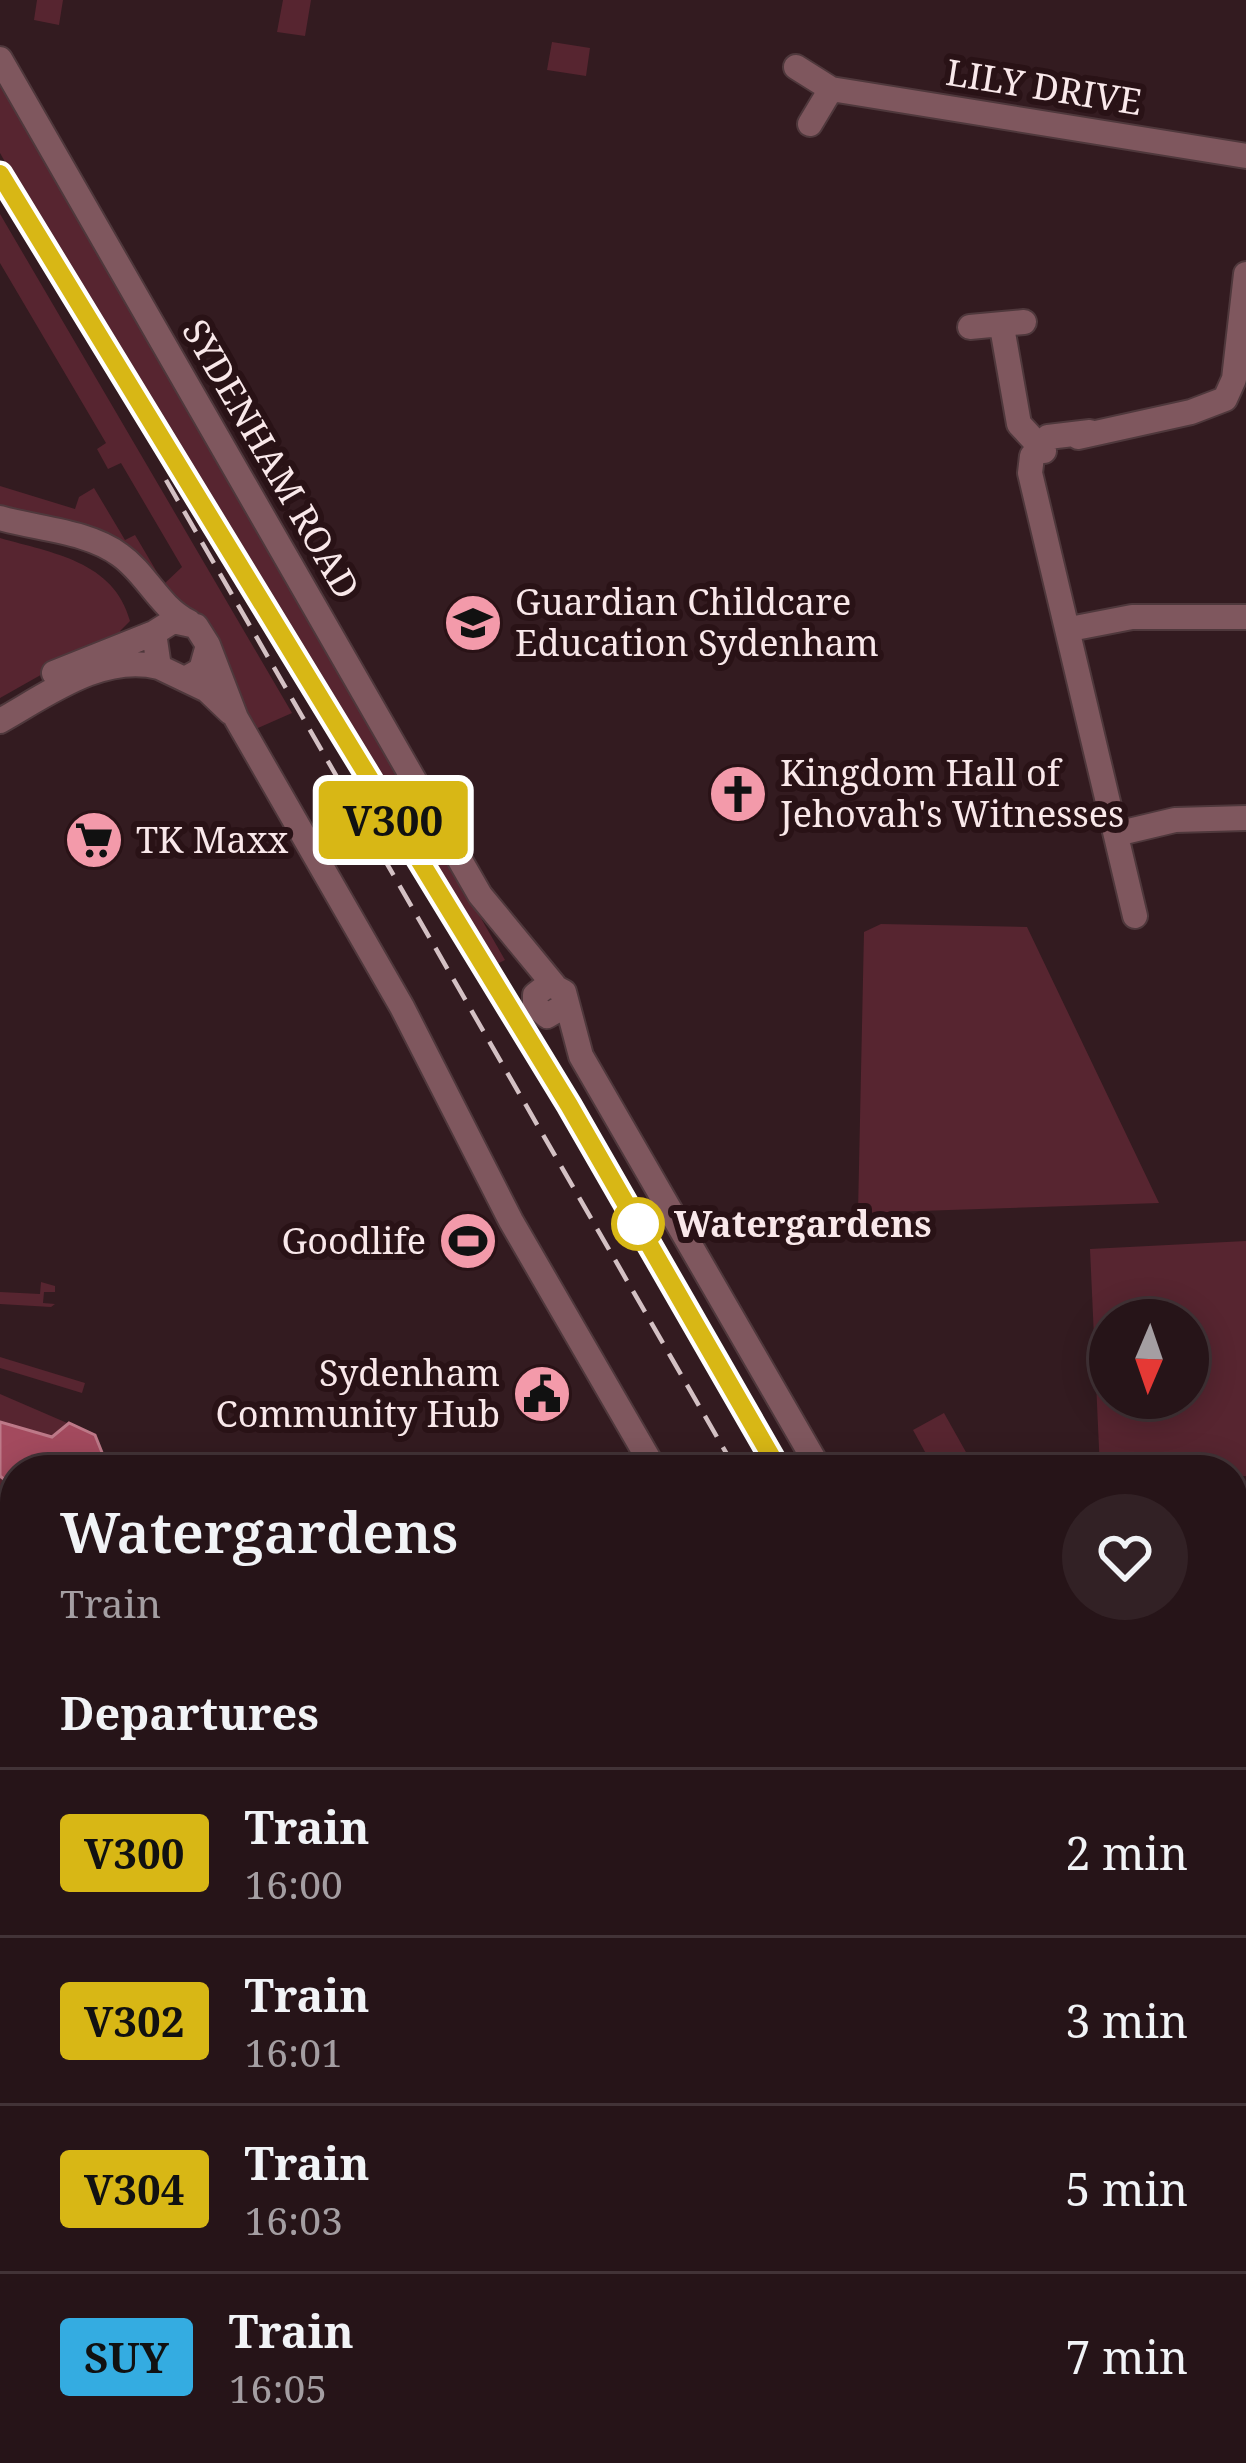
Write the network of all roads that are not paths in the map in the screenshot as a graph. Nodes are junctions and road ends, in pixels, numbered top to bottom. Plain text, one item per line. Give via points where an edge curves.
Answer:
1 (0, 59) edge
2 (796, 68) dead end
3 (831, 89) junction
4 (810, 124) dead end
5 (1246, 156) edge
6 (1243, 300) edge
7 (970, 327) dead end
8 (1041, 448) junction
9 (0, 518) edge
10 (135, 574) junction
11 (1246, 617) edge
12 (189, 622) junction
13 (1070, 629) junction
14 (155, 632) junction
15 (208, 645) junction
16 (159, 668) junction
17 (187, 678) junction
18 (0, 704) edge
19 (236, 718) junction
20 (0, 721) edge
21 (1246, 818) edge
22 (1116, 834) junction
23 (1135, 916) dead end
24 (445, 1088) junction
25 (685, 1251) junction
26 (646, 1455) edge
27 (663, 1455) edge
28 (793, 1455) edge
29 (811, 1455) edge

1 - 25 street, SYDENHAM ROAD via 480,895 498,941 550,1000 577,1080
2 - 3 street, LILY DRIVE
3 - 4 street
3 - 5 street, LILY DRIVE
6 - 8 street via 1216,394 1167,414 1048,437
7 - 8 street via 1013,325 1019,424
8 - 13 street via 1030,473
9 - 10 street via 90,540 120,555
10 - 12 street
10 - 14 street
11 - 13 street via 1132,617
12 - 14 street
12 - 15 street
13 - 22 street
14 - 16 street
14 - 18 street via 88,655
15 - 17 street via 201,670
15 - 19 street
16 - 17 street
16 - 20 street via 103,668
17 - 19 street
19 - 24 street
21 - 22 street via 1175,820
22 - 23 street
24 - 26 street via 476,1158
24 - 27 street
25 - 28 street, SYDENHAM ROAD
25 - 29 street, SYDENHAM ROAD

